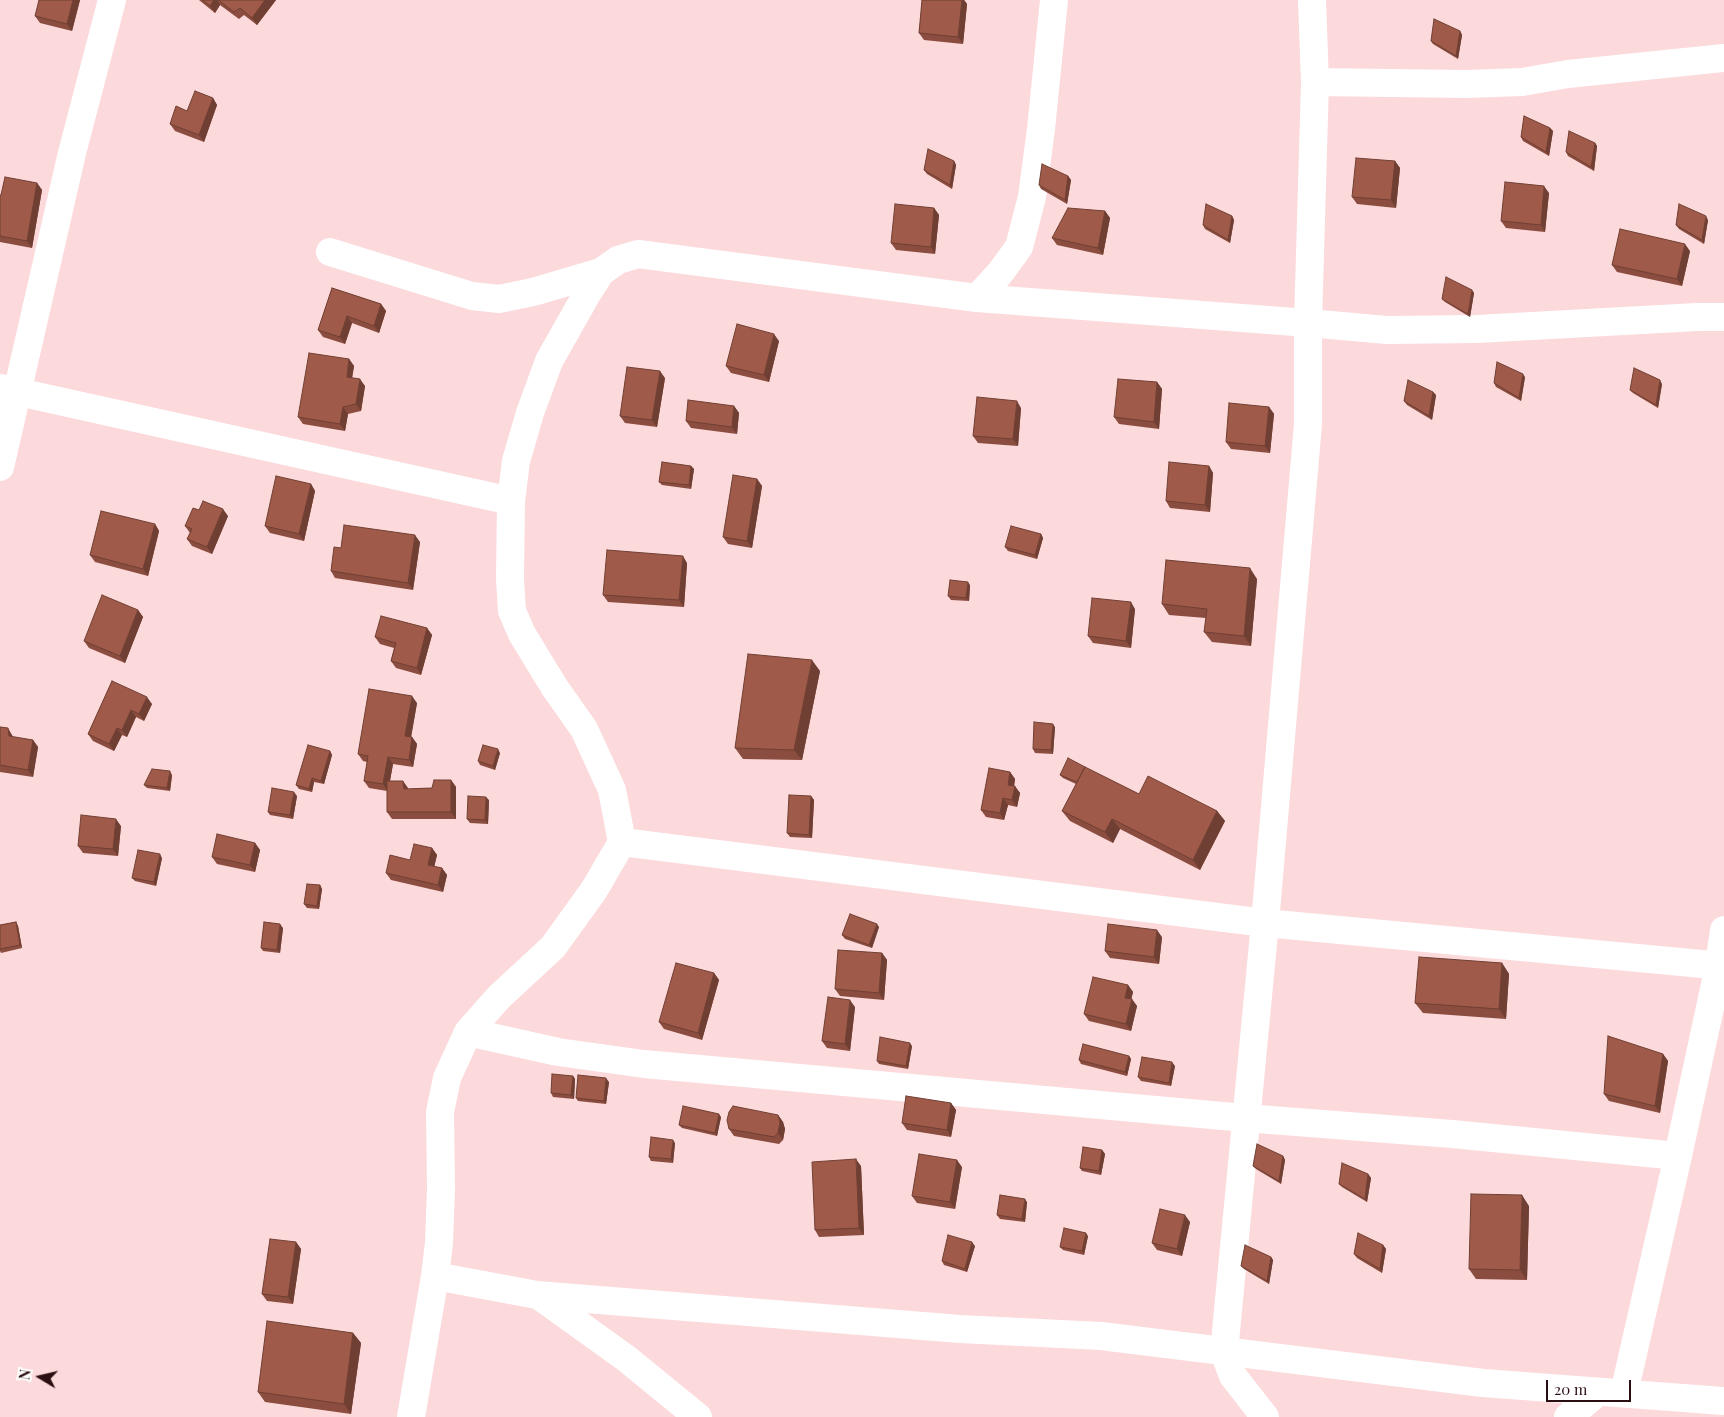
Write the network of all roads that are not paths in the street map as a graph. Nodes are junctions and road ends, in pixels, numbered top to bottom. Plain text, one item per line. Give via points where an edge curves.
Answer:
1 (112, 0) edge
2 (1054, 0) edge
3 (1312, 0) edge
4 (1724, 58) edge
5 (1315, 82) junction
6 (330, 252) dead end
7 (601, 272) junction
8 (977, 298) junction
9 (1724, 317) edge
10 (1308, 323) junction
11 (9, 390) edge
12 (0, 467) edge
13 (511, 501) junction
14 (622, 842) junction
15 (1266, 923) junction
16 (1724, 930) edge
17 (1722, 966) edge
18 (468, 1032) junction
19 (1245, 1118) junction
20 (1678, 1156) junction
21 (435, 1276) junction
22 (536, 1295) junction
23 (1224, 1352) junction
24 (1611, 1392) junction
25 (1724, 1401) edge
26 (410, 1417) edge
27 (698, 1417) edge
28 (1264, 1417) edge
29 (1568, 1417) edge

1 - 11 street
2 - 8 street via 1032,197 1018,247
3 - 5 street
4 - 5 street via 1568,74 1522,82
5 - 10 street
6 - 7 street via 472,296 499,299
7 - 8 street via 618,260 638,254
7 - 13 street via 549,361 516,461
8 - 10 street
9 - 10 street via 1387,330
10 - 15 street via 1308,424
11 - 12 street
11 - 13 street
13 - 14 street via 512,610 522,634 584,729 612,790
14 - 15 street
14 - 18 street via 594,890 553,947 499,997
15 - 17 street
15 - 19 street
16 - 17 street
17 - 20 street
18 - 19 street via 558,1052 644,1064
18 - 21 street via 447,1078 440,1112 441,1198
19 - 20 street
19 - 23 street
20 - 24 street
21 - 22 street
21 - 26 street
22 - 23 street via 960,1329 1100,1336
22 - 27 street via 627,1359
23 - 24 street via 1483,1383
23 - 28 street via 1233,1376
24 - 25 street
24 - 29 street

